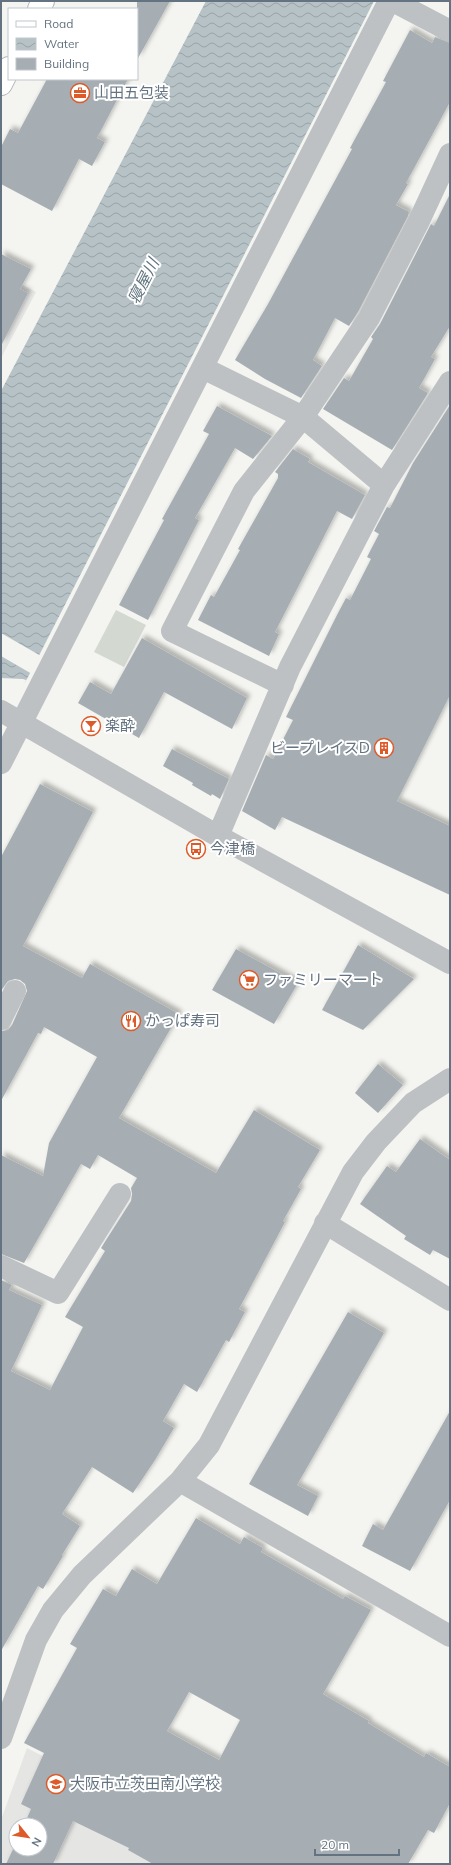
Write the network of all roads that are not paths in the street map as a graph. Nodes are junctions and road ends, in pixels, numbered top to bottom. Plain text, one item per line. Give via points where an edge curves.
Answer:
1 (389, 1) edge
2 (393, 1) edge
3 (450, 32) edge
4 (8, 70) edge
5 (1, 84) edge
6 (450, 154) edge
7 (203, 368) junction
8 (450, 382) edge
9 (303, 417) junction
10 (384, 485) junction
11 (283, 685) junction
12 (11, 717) edge
13 (1, 763) edge
14 (218, 836) junction
15 (450, 963) edge
16 (15, 991) dead end
17 (1, 1019) edge
18 (450, 1078) edge
19 (120, 1194) dead end
20 (325, 1223) junction
21 (1, 1266) edge
22 (450, 1300) edge
23 (180, 1481) junction
24 (450, 1636) edge
25 (1, 1738) edge

1 - 7 street
2 - 3 street
4 - 5 main road
6 - 9 street via 369,318
7 - 9 street
7 - 12 street
8 - 10 street
9 - 10 street
9 - 11 street via 244,492 172,631
10 - 11 street
11 - 14 street
12 - 13 street
12 - 14 street
14 - 15 street
16 - 17 street
18 - 20 street via 412,1103 376,1142 353,1172
19 - 21 street via 58,1294
20 - 22 street
20 - 23 street via 209,1445
23 - 24 street
23 - 25 street via 82,1575 53,1610 36,1640

